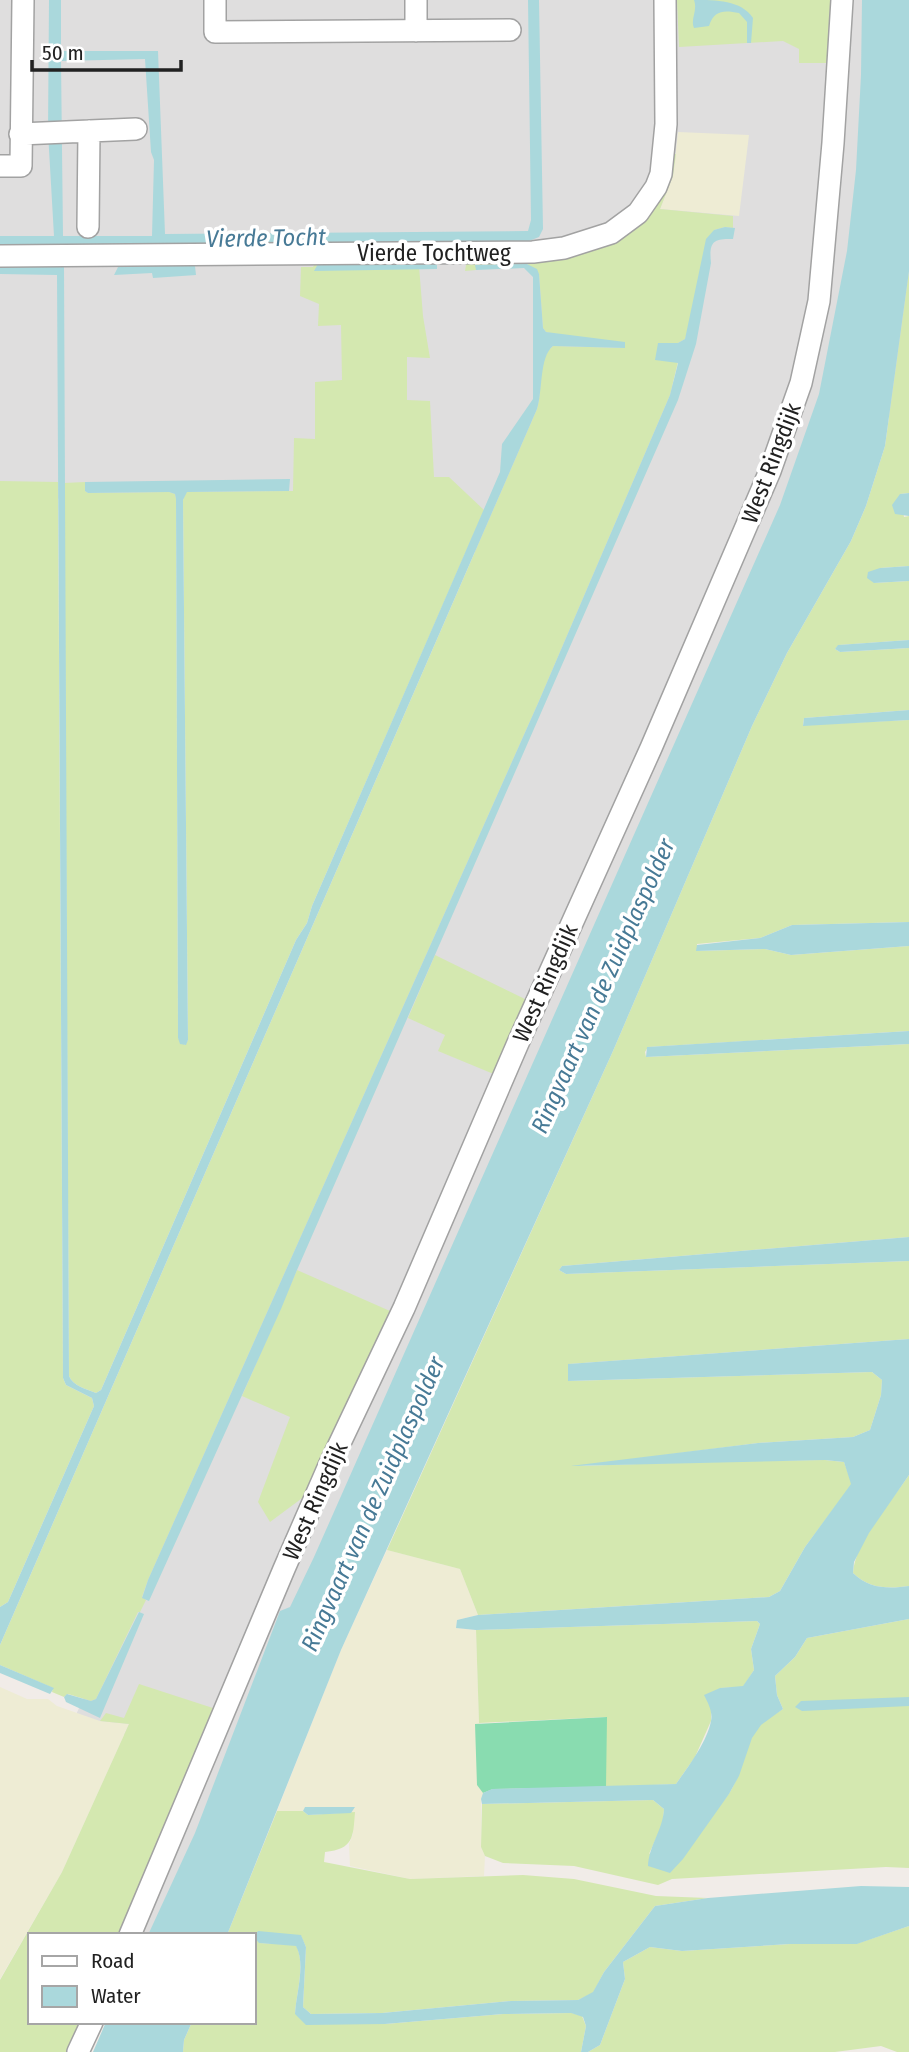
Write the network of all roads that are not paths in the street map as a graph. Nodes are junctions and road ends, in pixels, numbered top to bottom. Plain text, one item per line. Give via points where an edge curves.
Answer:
1 (23, 0) edge
2 (215, 0) edge
3 (416, 0) edge
4 (665, 0) edge
5 (842, 0) edge
6 (510, 30) dead end
7 (416, 31) junction
8 (136, 129) dead end
9 (89, 131) junction
10 (20, 134) junction
11 (0, 166) edge
12 (88, 227) dead end
13 (0, 256) edge
14 (132, 1933) edge
15 (91, 2024) edge
16 (78, 2052) edge

1 - 10 street
2 - 7 street via 215,32
3 - 7 street
4 - 13 street, Vierde Tochtweg via 662,174 638,213 593,240 533,253
5 - 14 street, West Ringdijk via 819,301 801,383 771,471 404,1308 290,1556
6 - 7 street
8 - 9 street
9 - 10 street
9 - 12 street
10 - 11 street via 20,166
15 - 16 street

